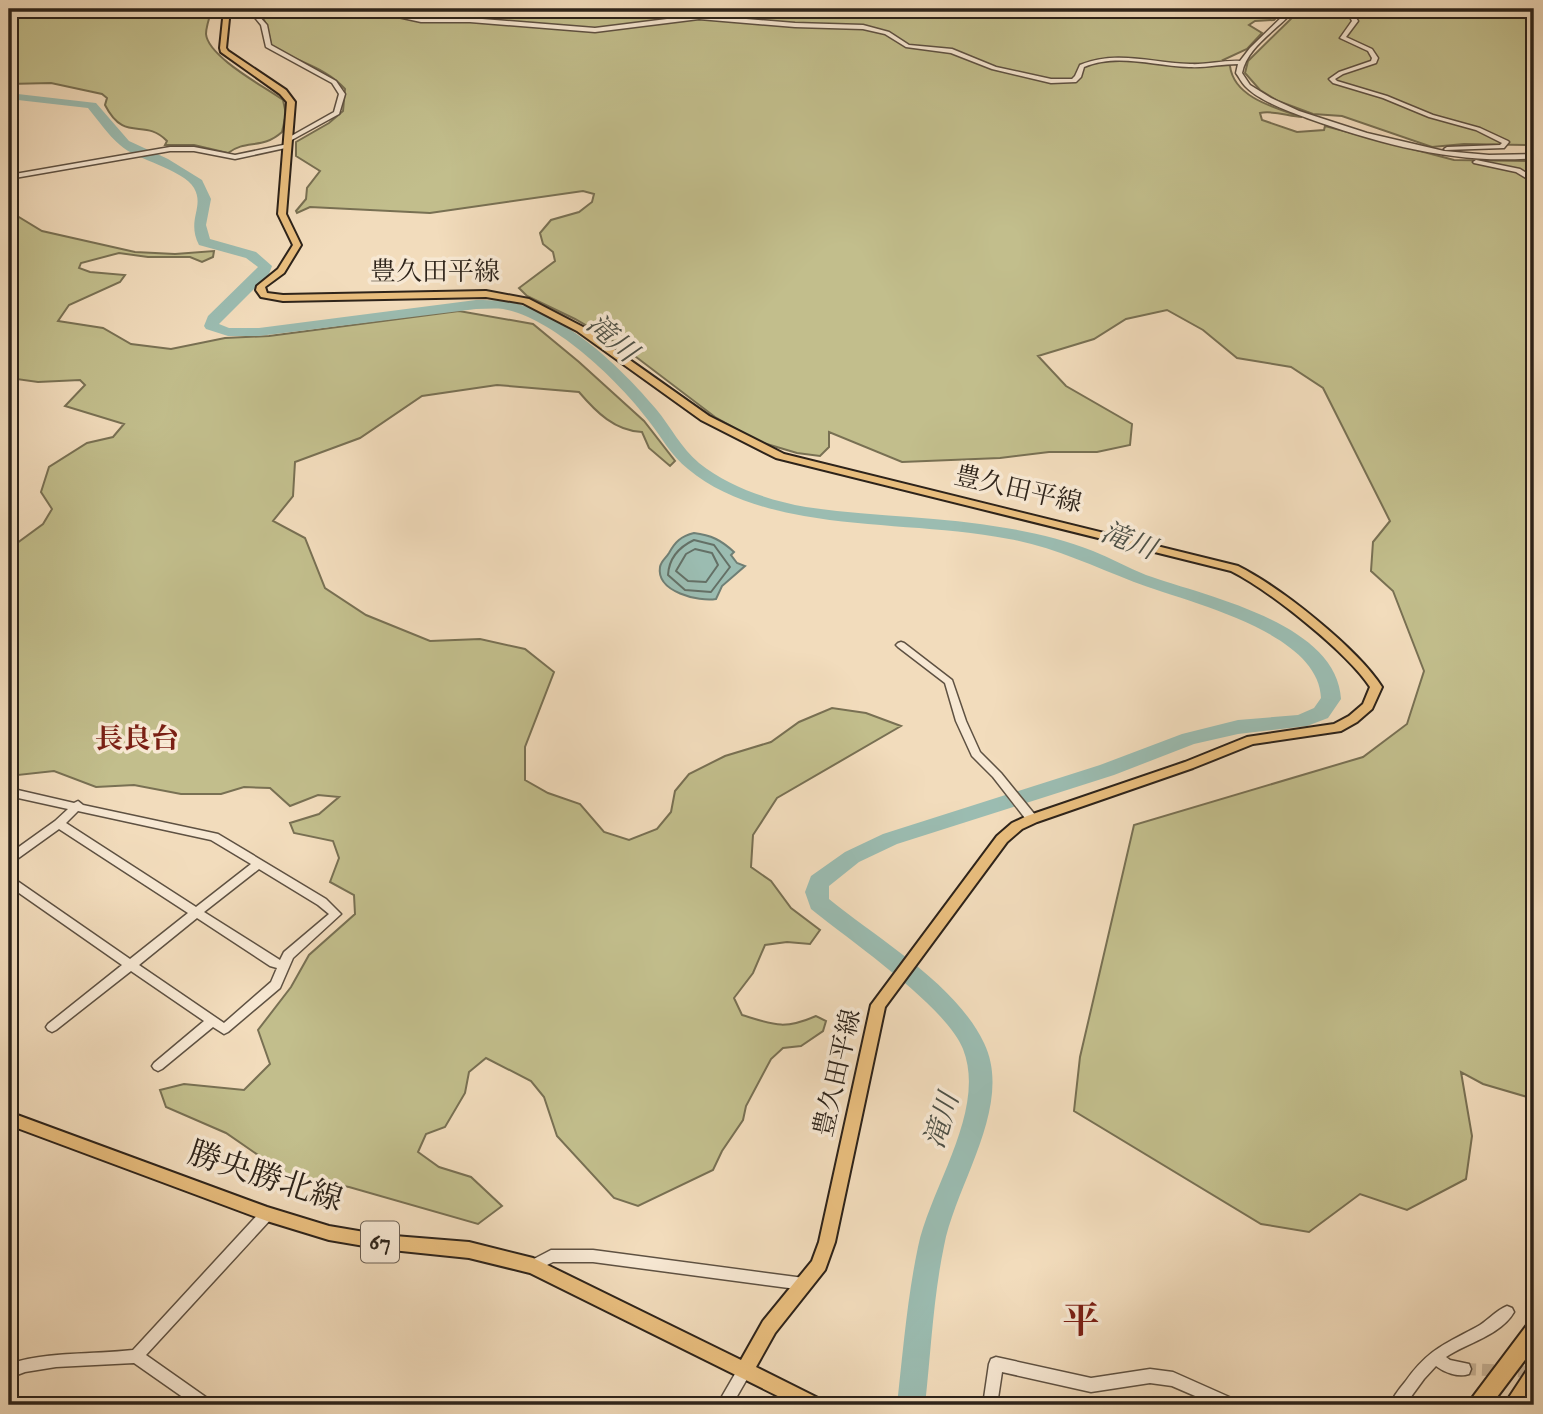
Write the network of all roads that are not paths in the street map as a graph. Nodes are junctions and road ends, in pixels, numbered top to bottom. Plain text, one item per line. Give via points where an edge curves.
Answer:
1 (227, 9) edge
2 (266, 9) edge
3 (364, 9) edge
4 (1293, 9) edge
5 (1348, 9) edge
6 (1241, 63) junction
7 (288, 143) junction
8 (1441, 153) junction
9 (1534, 156) edge
10 (9, 177) edge
11 (1534, 181) edge
12 (901, 645) dead end
13 (9, 792) edge
14 (78, 805) junction
15 (1029, 814) junction
16 (59, 824) junction
17 (9, 859) edge
18 (258, 864) junction
19 (9, 881) edge
20 (197, 913) junction
21 (131, 964) junction
22 (282, 965) junction
23 (212, 1021) junction
24 (52, 1027) dead end
25 (158, 1066) dead end
26 (9, 1118) edge
27 (267, 1214) junction
28 (533, 1266) junction
29 (804, 1284) junction
30 (1507, 1312) dead end
31 (1534, 1332) edge
32 (136, 1356) junction
33 (1435, 1357) junction
34 (1464, 1369) tunnel mouth
35 (9, 1371) edge
36 (744, 1372) junction
37 (1534, 1377) edge
38 (205, 1405) edge
39 (724, 1405) edge
40 (814, 1405) edge
41 (990, 1405) edge
42 (1231, 1405) edge
43 (1397, 1405) edge
44 (1479, 1405) edge
45 (1514, 1405) edge

1 - 7 main road, 豊久田平線 via 223,48 288,98
2 - 7 street via 255,14 264,25 268,46 334,82 342,94 337,113
3 - 6 street via 421,20 594,30 699,17 863,27 887,33 908,46 958,52 994,68 1059,82 1074,80 1082,66 1093,62
4 - 6 street
5 - 8 street via 1355,21 1343,38 1370,50 1375,58 1335,75 1335,82 1506,142 1502,147
6 - 8 street via 1239,72 1246,85 1271,103
7 - 10 street via 236,157 188,148 155,151
7 - 15 main road, 豊久田平線 via 282,214 298,245 281,271 261,286 264,295 486,294 526,301 580,329 705,418 780,456 1243,572 1350,655 1373,679 1376,687 1368,706 1337,728 1251,740 1189,765
8 - 9 street
8 - 11 street via 1507,167
12 - 15 street via 949,682 976,754
13 - 14 street
14 - 16 street
14 - 18 street via 214,837
15 - 29 main road, 豊久田平線 via 1002,839 878,1005 827,1242
16 - 17 street
16 - 20 street
18 - 20 street
18 - 22 street via 336,914
19 - 21 street
20 - 21 street
20 - 22 street
21 - 23 street
21 - 24 street
22 - 23 street via 276,985 224,1029
23 - 25 street
26 - 27 main road, 勝央勝北線 / 67
27 - 28 main road, 勝央勝北線 / 67 via 329,1233 469,1250
27 - 32 street
28 - 29 street via 551,1256 593,1256
28 - 36 main road, 勝央勝北線 / 67
29 - 36 main road, 豊久田平線 via 769,1327
30 - 33 street via 1477,1336
31 - 44 highway
32 - 35 street via 82,1361 61,1358
32 - 38 street
33 - 34 street via 1447,1366
33 - 43 street
36 - 39 street
36 - 40 main road, 勝央勝北線 / 67
37 - 45 highway
41 - 42 street via 996,1364 1091,1385 1150,1376 1174,1379

